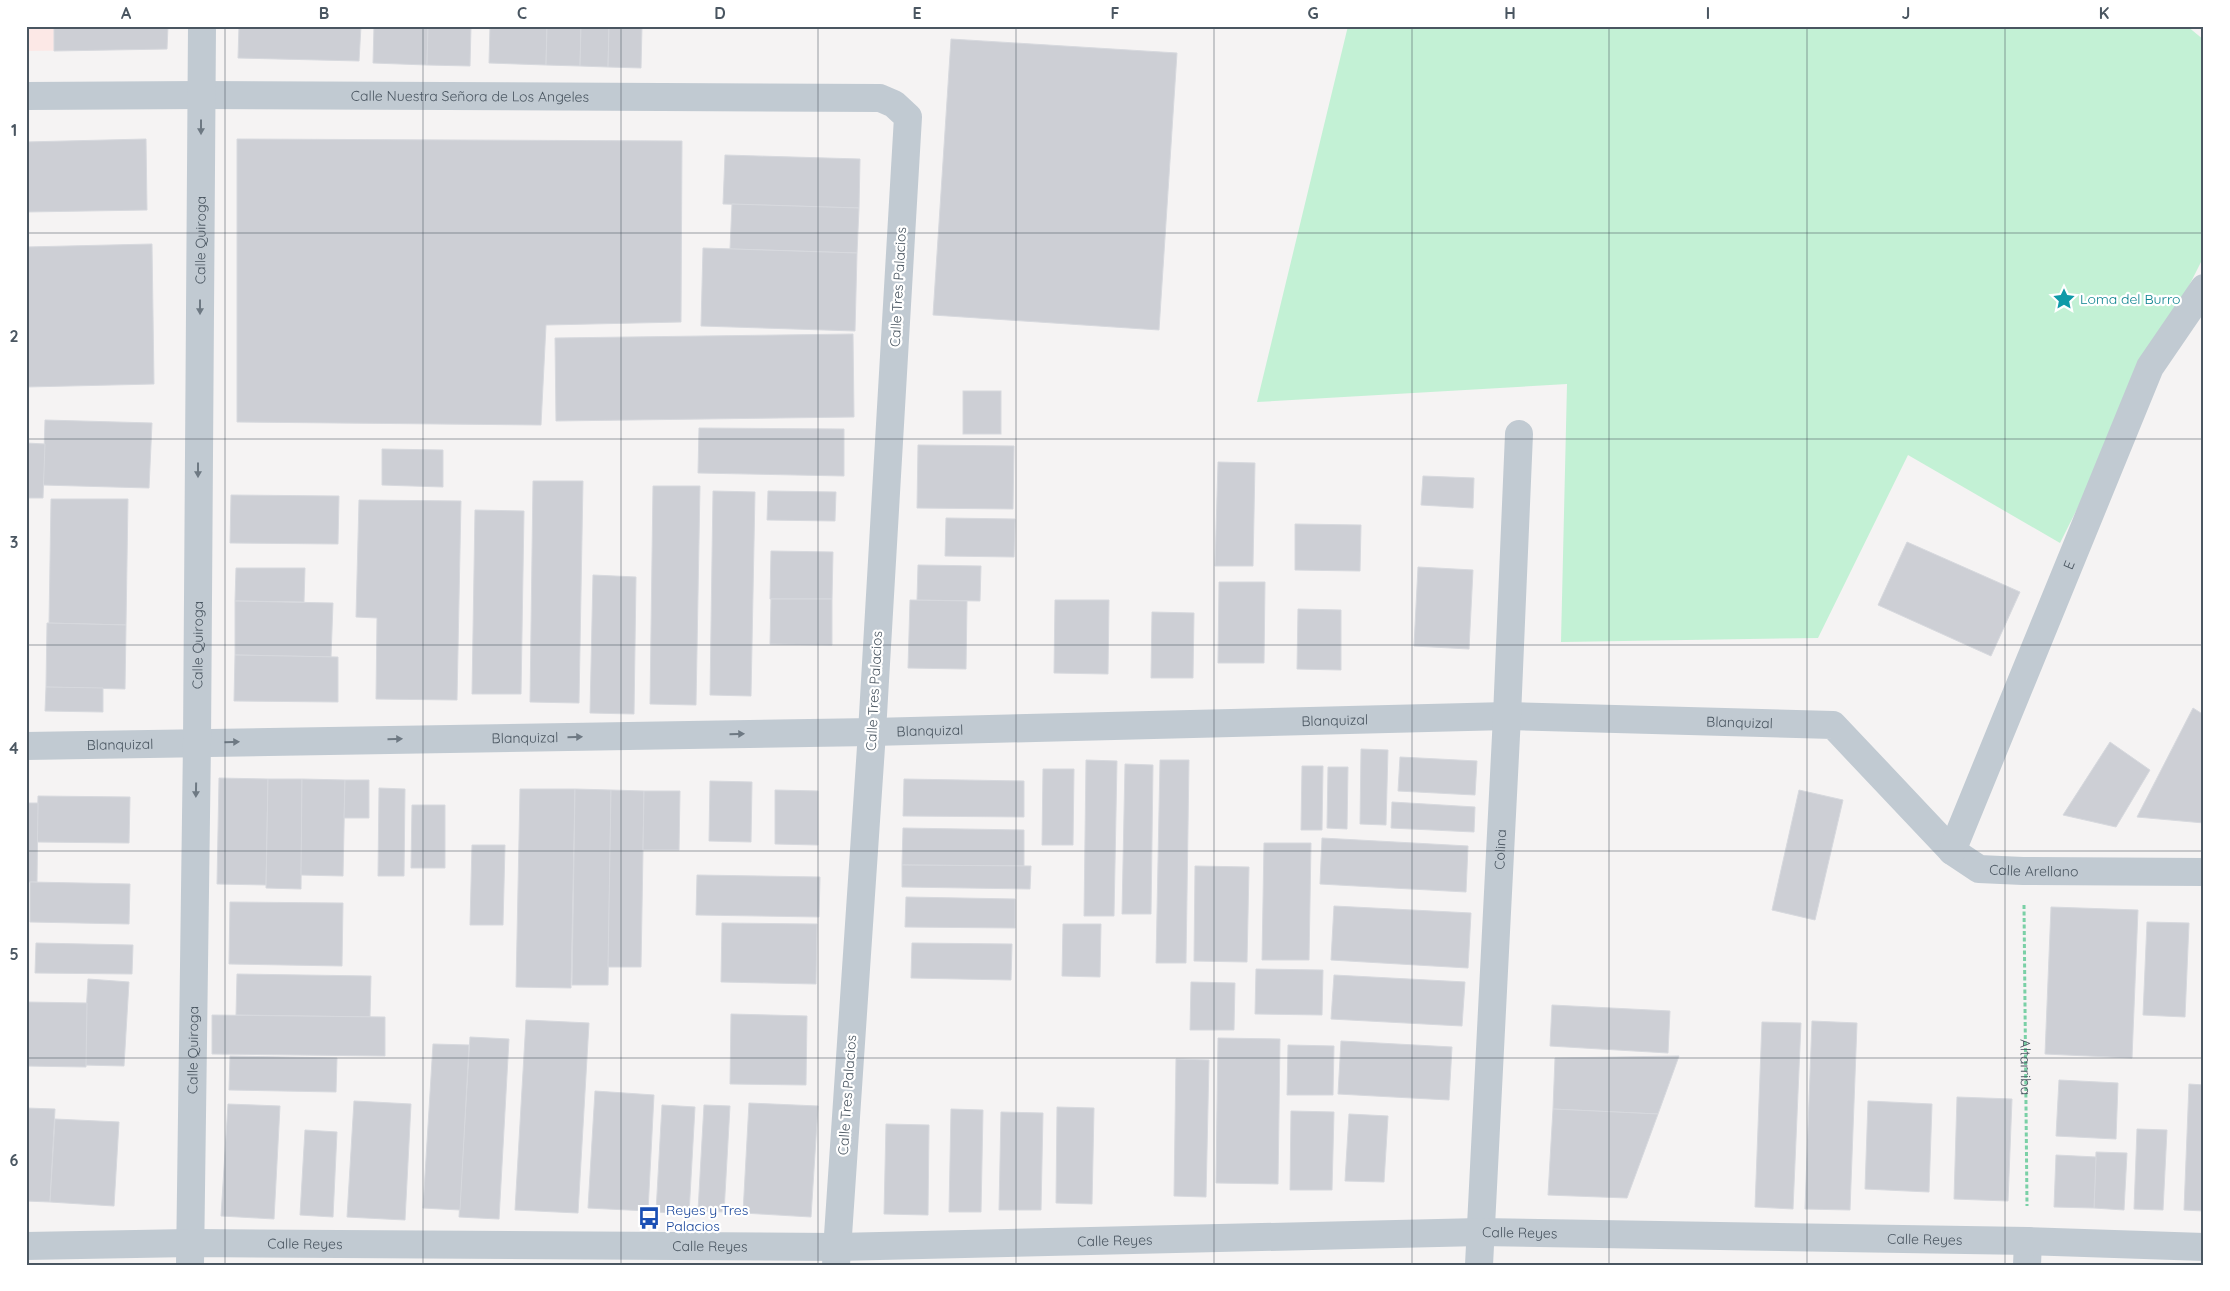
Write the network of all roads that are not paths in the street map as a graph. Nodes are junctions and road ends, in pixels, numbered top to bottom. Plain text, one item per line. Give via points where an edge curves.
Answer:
1 (202, 26) edge
2 (201, 95) junction
3 (26, 96) edge
4 (908, 117) joint
5 (2204, 288) edge
6 (1519, 434) dead end
7 (1507, 716) junction
8 (1833, 725) joint
9 (872, 732) junction
10 (197, 742) junction
11 (26, 746) edge
12 (1952, 851) junction
13 (2204, 872) edge
14 (1480, 1232) junction
15 (26, 1246) edge
16 (2204, 1247) edge
17 (2027, 1253) edge
18 (190, 1254) edge
19 (836, 1256) edge
20 (1478, 1265) edge

1 - 2 street, Calle Quiroga
2 - 3 street, Calle Nuestra Señora de Los Angeles
2 - 4 street, Calle Nuestra Señora de Los Angeles via 880,98 894,104
2 -> 10 street, Calle Quiroga
4 - 9 street, Calle Tres Palacios
5 - 12 street, E via 2150,367
6 - 7 street, Colina
7 - 8 street, Blanquizal
7 - 9 street, Blanquizal
7 - 14 street, Colina
8 - 12 street, Calle Arellano
10 -> 9 street, Blanquizal
9 - 19 street, Calle Tres Palacios
10 - 11 street, Blanquizal
10 -> 18 street, Calle Quiroga
12 - 13 street, Calle Arellano via 1979,869
14 - 17 street, Calle Reyes
14 - 19 street, Calle Reyes
14 - 20 street, Colina
15 - 18 street, Calle Reyes
16 - 17 street, Calle Reyes
18 - 19 street, Calle Reyes

